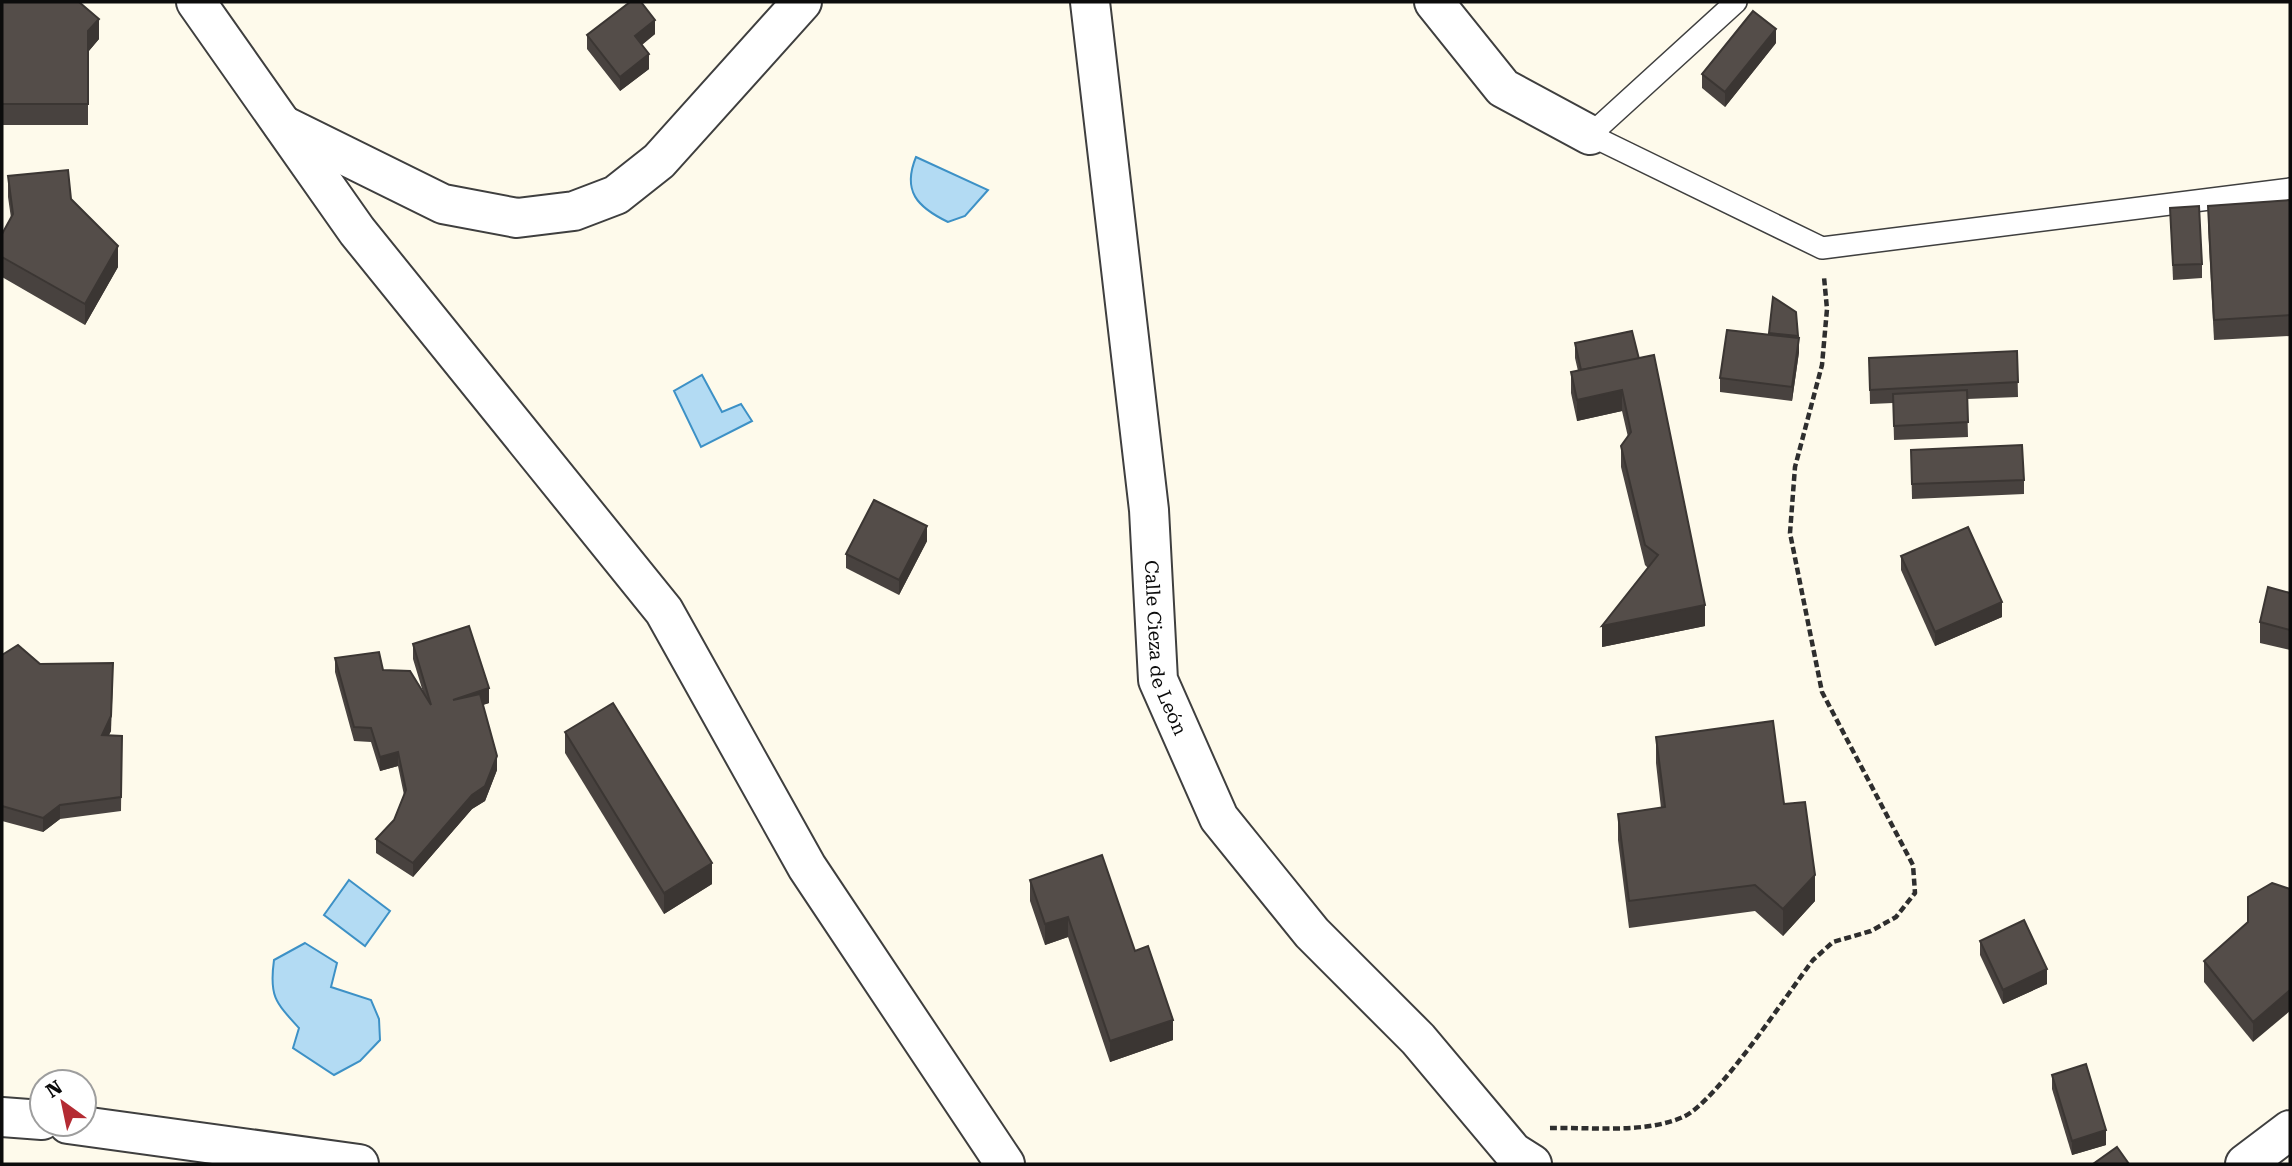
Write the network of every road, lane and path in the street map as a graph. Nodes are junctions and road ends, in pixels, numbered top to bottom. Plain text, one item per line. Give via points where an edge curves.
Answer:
1 (196, 2) edge
2 (802, 2) edge
3 (1090, 2) edge
4 (1434, 2) edge
5 (1736, 2) edge
6 (278, 123) junction
7 (1590, 135) junction
8 (2290, 189) edge
9 (1822, 248) junction
10 (2, 1117) edge
11 (28, 1119) edge
12 (98, 1128) edge
13 (1493, 1128) junction
14 (2290, 1130) edge
15 (343, 1163) edge
16 (1004, 1164) edge
17 (1532, 1164) edge
18 (2245, 1164) edge

1 - 6 street
2 - 6 street via 659,161 616,195 574,211 517,218 443,204
3 - 13 street, Calle Cieza de León via 1149,510 1158,680 1219,818 1312,933 1418,1039
4 - 7 street via 1503,88
5 - 7 lane
6 - 16 street via 357,231 664,611 807,867
7 - 9 lane
8 - 9 lane
9 - 13 path via 1827,309 1822,365 1796,467 1790,533 1822,692 1913,865 1916,893 1896,917 1871,931 1833,942 1813,960 1709,1099 1684,1117 1648,1127
10 - 11 street
12 - 15 street
13 - 17 street, Calle Cieza de León via 1513,1152
14 - 18 street

